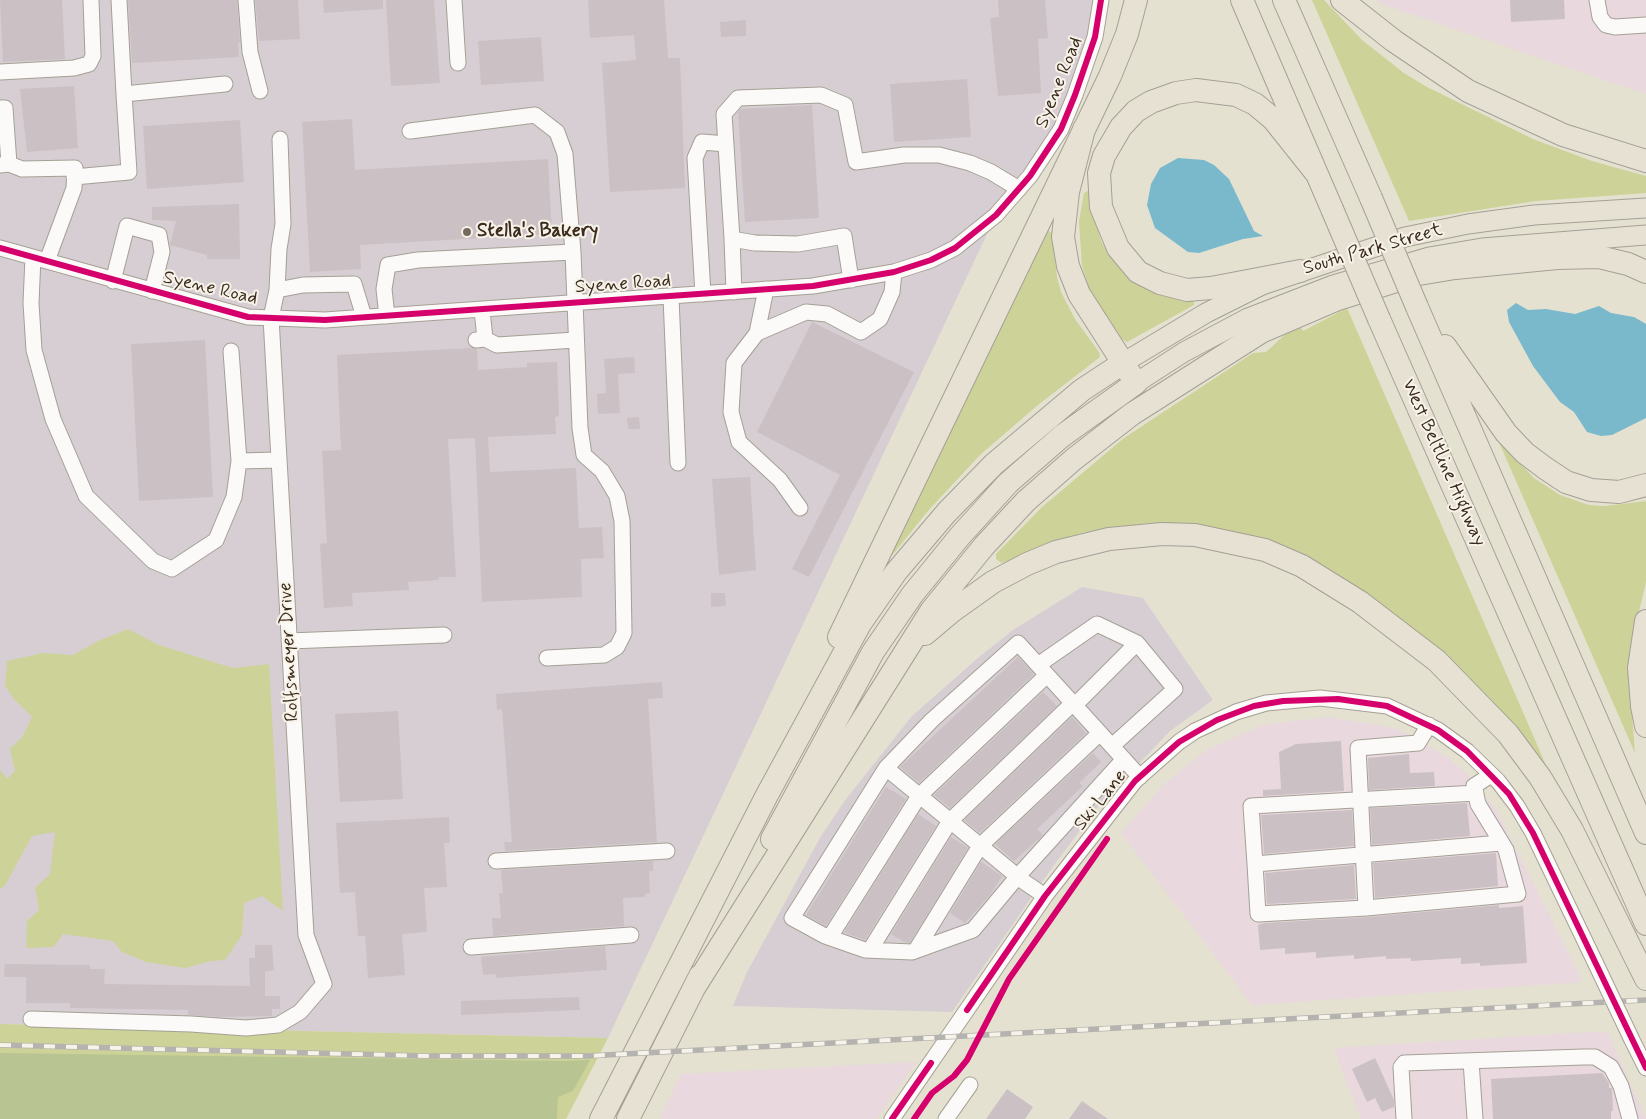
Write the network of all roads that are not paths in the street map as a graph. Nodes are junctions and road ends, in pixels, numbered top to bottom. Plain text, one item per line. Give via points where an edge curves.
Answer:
1 (91, 0) edge
2 (119, 0) edge
3 (246, 0) edge
4 (454, 0) edge
5 (1101, 0) edge
6 (1136, 0) edge
7 (1242, 0) edge
8 (1284, 0) edge
9 (1342, 0) edge
10 (1598, 0) edge
11 (1646, 25) edge
12 (1411, 53) junction
13 (458, 63) dead end
14 (0, 72) edge
15 (225, 84) dead end
16 (260, 91) dead end
17 (124, 94) junction
18 (0, 108) edge
19 (1084, 129) junction
20 (410, 131) dead end
21 (280, 139) dead end
22 (726, 144) junction
23 (1646, 149) edge
24 (1646, 161) edge
25 (4, 165) edge
26 (1316, 173) junction
27 (74, 177) junction
28 (1019, 189) junction
29 (1646, 208) edge
30 (1646, 234) edge
31 (732, 239) junction
32 (0, 248) edge
33 (573, 252) junction
34 (40, 259) junction
35 (1300, 271) junction
36 (894, 272) junction
37 (1646, 272) edge
38 (851, 280) junction
39 (113, 281) junction
40 (277, 290) junction
41 (766, 290) junction
42 (152, 291) junction
43 (734, 292) junction
44 (702, 294) junction
45 (671, 297) junction
46 (575, 303) junction
47 (1417, 307) junction
48 (482, 310) junction
49 (387, 316) junction
50 (364, 317) junction
51 (271, 318) junction
52 (757, 333) junction
53 (576, 340) junction
54 (232, 351) dead end
55 (1122, 363) junction
56 (1136, 383) junction
57 (279, 460) junction
58 (238, 461) junction
59 (678, 463) dead end
60 (1646, 485) edge
61 (800, 508) dead end
62 (1646, 621) edge
63 (444, 636) dead end
64 (289, 641) junction
65 (1137, 643) junction
66 (903, 652) junction
67 (547, 658) dead end
68 (1042, 670) junction
69 (1074, 704) junction
70 (1429, 726) junction
71 (1646, 726) edge
72 (1100, 733) junction
73 (1112, 746) junction
74 (1124, 759) junction
75 (886, 768) junction
76 (1487, 770) junction
77 (1140, 777) junction
78 (1476, 793) junction
79 (767, 795) junction
80 (919, 796) junction
81 (1361, 799) junction
82 (950, 821) junction
83 (1646, 833) edge
84 (1501, 843) junction
85 (980, 846) junction
86 (667, 850) dead end
87 (1364, 855) junction
88 (496, 862) dead end
89 (1254, 864) junction
90 (1018, 876) junction
91 (1046, 896) junction
92 (1366, 908) junction
93 (1646, 924) edge
94 (631, 935) dead end
95 (830, 937) junction
96 (471, 947) dead end
97 (870, 950) junction
98 (916, 950) junction
99 (1645, 977) edge
100 (694, 988) junction
101 (31, 1019) dead end
102 (1471, 1061) junction
103 (1646, 1068) edge
104 (970, 1085) dead end
105 (602, 1119) edge
106 (628, 1119) edge
107 (892, 1119) edge
108 (946, 1119) edge
109 (1404, 1119) edge
110 (1475, 1119) edge
111 (1630, 1119) edge

1 - 14 street via 93,56 89,64 74,68
2 - 17 street
3 - 16 street via 250,52
4 - 13 street
5 - 28 street, Syene Road via 1095,36 1060,129
6 - 19 highway via 1122,47
7 - 26 highway, West Beltline Highway
8 - 47 highway, West Beltline Highway, bridge
9 - 12 highway
10 - 11 street via 1600,17 1606,25 1615,28
12 - 23 highway via 1551,116
12 - 24 highway via 1468,91 1524,118 1563,135
15 - 17 street
17 - 27 street via 129,172
18 - 25 street via 5,108
19 - 55 highway via 1068,192 1063,237 1068,266 1079,294
19 - 79 highway via 865,580
20 - 33 street via 535,115 557,132 565,154
21 - 40 street, Rolfsmeyer Drive via 283,224
22 - 28 street via 724,114 738,98 821,95 845,105 856,162 904,155 939,155 970,163
22 - 31 street
22 - 44 street via 702,142 696,158
25 - 27 street via 22,169 74,168
26 - 35 highway via 1273,119 1255,104 1236,95 1196,90 1150,102 1136,111 1116,134 1099,173 1101,207 1118,248 1138,272 1160,283 1187,290 1211,288
26 - 93 highway, West Beltline Highway, bridge
27 - 34 street via 74,188
28 - 36 street, Syene Road via 996,215 956,248
29 - 35 main road, South Park Street via 1534,215 1460,225 1405,237
30 - 56 main road, South Park Street via 1482,248 1429,257 1333,285 1248,318 1184,352
31 - 38 street via 798,244 844,236
31 - 43 street
32 - 34 street, Syene Road
33 - 46 street
33 - 49 street via 418,260 388,266 384,289
34 - 39 street, Syene Road
34 - 58 street via 31,303 34,350 53,419 86,496 120,531 153,561 172,569 216,540 234,497
35 - 55 main road, South Park Street via 1262,285 1206,313
36 - 38 street, Syene Road
36 - 52 street via 892,292 880,319 861,332 827,314 806,312
37 - 66 highway via 1599,257 1455,268 1418,274 1338,299 1261,332 1132,414 1026,501 961,573
38 - 41 street, Syene Road
39 - 42 street, Syene Road
39 - 42 street via 127,226 159,235 162,252
40 - 50 street via 303,285 354,284
40 - 51 street, Rolfsmeyer Drive
41 - 43 street, Syene Road
41 - 52 street
42 - 51 street, Syene Road via 248,316
43 - 44 street, Syene Road
44 - 45 street, Syene Road
45 - 46 street, Syene Road
45 - 59 street
46 - 48 street, Syene Road
46 - 53 street
47 - 60 highway via 1506,433 1539,464 1566,482 1591,490 1619,492
47 - 83 highway, West Beltline Highway
48 - 49 street, Syene Road
48 - 53 street via 480,340 497,345
49 - 50 street, Syene Road
50 - 51 street, Syene Road via 325,320
51 - 57 street, Rolfsmeyer Drive
52 - 61 street via 734,362 731,412 739,442 780,480
53 - 67 street via 584,455 602,471 617,496 622,521 624,633 617,647 604,655
54 - 58 street
55 - 56 highway
55 - 79 highway via 1082,390 994,464 946,512 896,572 860,624
56 - 100 highway via 1062,436 1008,483 912,595 873,652 834,722
57 - 58 street
57 - 64 street, Rolfsmeyer Drive
62 - 71 highway via 1639,681
63 - 64 street
64 - 101 street, Rolfsmeyer Drive via 306,934 324,984 300,1012 270,1026 246,1028
65 - 68 street via 1097,624
65 - 69 street
65 - 73 street via 1174,689
66 - 99 highway via 993,582 1034,561 1090,543 1154,534 1195,535 1264,550 1302,566 1344,590 1437,661 1508,734 1540,777 1572,830
66 - 100 highway
68 - 69 street
68 - 75 street via 1018,643 932,720
68 - 80 street
69 - 72 street
69 - 82 street
70 - 76 street, Ski Lane via 1454,741
70 - 77 street, Ski Lane via 1387,706 1366,702 1320,698 1266,703 1236,712 1195,731
70 - 81 street via 1418,743 1358,748
72 - 73 street
72 - 85 street
73 - 74 street
74 - 77 street
74 - 90 street
75 - 80 street
75 - 95 street via 792,918
76 - 78 street via 1474,786
76 - 103 street, Ski Lane, bridge via 1508,794 1533,833
77 - 91 street, Ski Lane
78 - 81 street
78 - 84 street via 1478,804
79 - 105 highway
80 - 82 street
80 - 95 street
81 - 87 street
81 - 89 street via 1251,806
82 - 85 street
82 - 97 street
84 - 87 street
84 - 92 street via 1506,850 1518,894
85 - 90 street
85 - 98 street
86 - 88 street
87 - 89 street
87 - 92 street
89 - 92 street via 1258,914
90 - 91 street
90 - 98 street via 973,930
91 - 107 street, Ski Lane
94 - 96 street
95 - 97 street
97 - 98 street
100 - 106 highway
102 - 109 street via 1404,1063 1401,1067
102 - 110 street
102 - 111 street via 1595,1057 1611,1067 1621,1086
104 - 108 street

